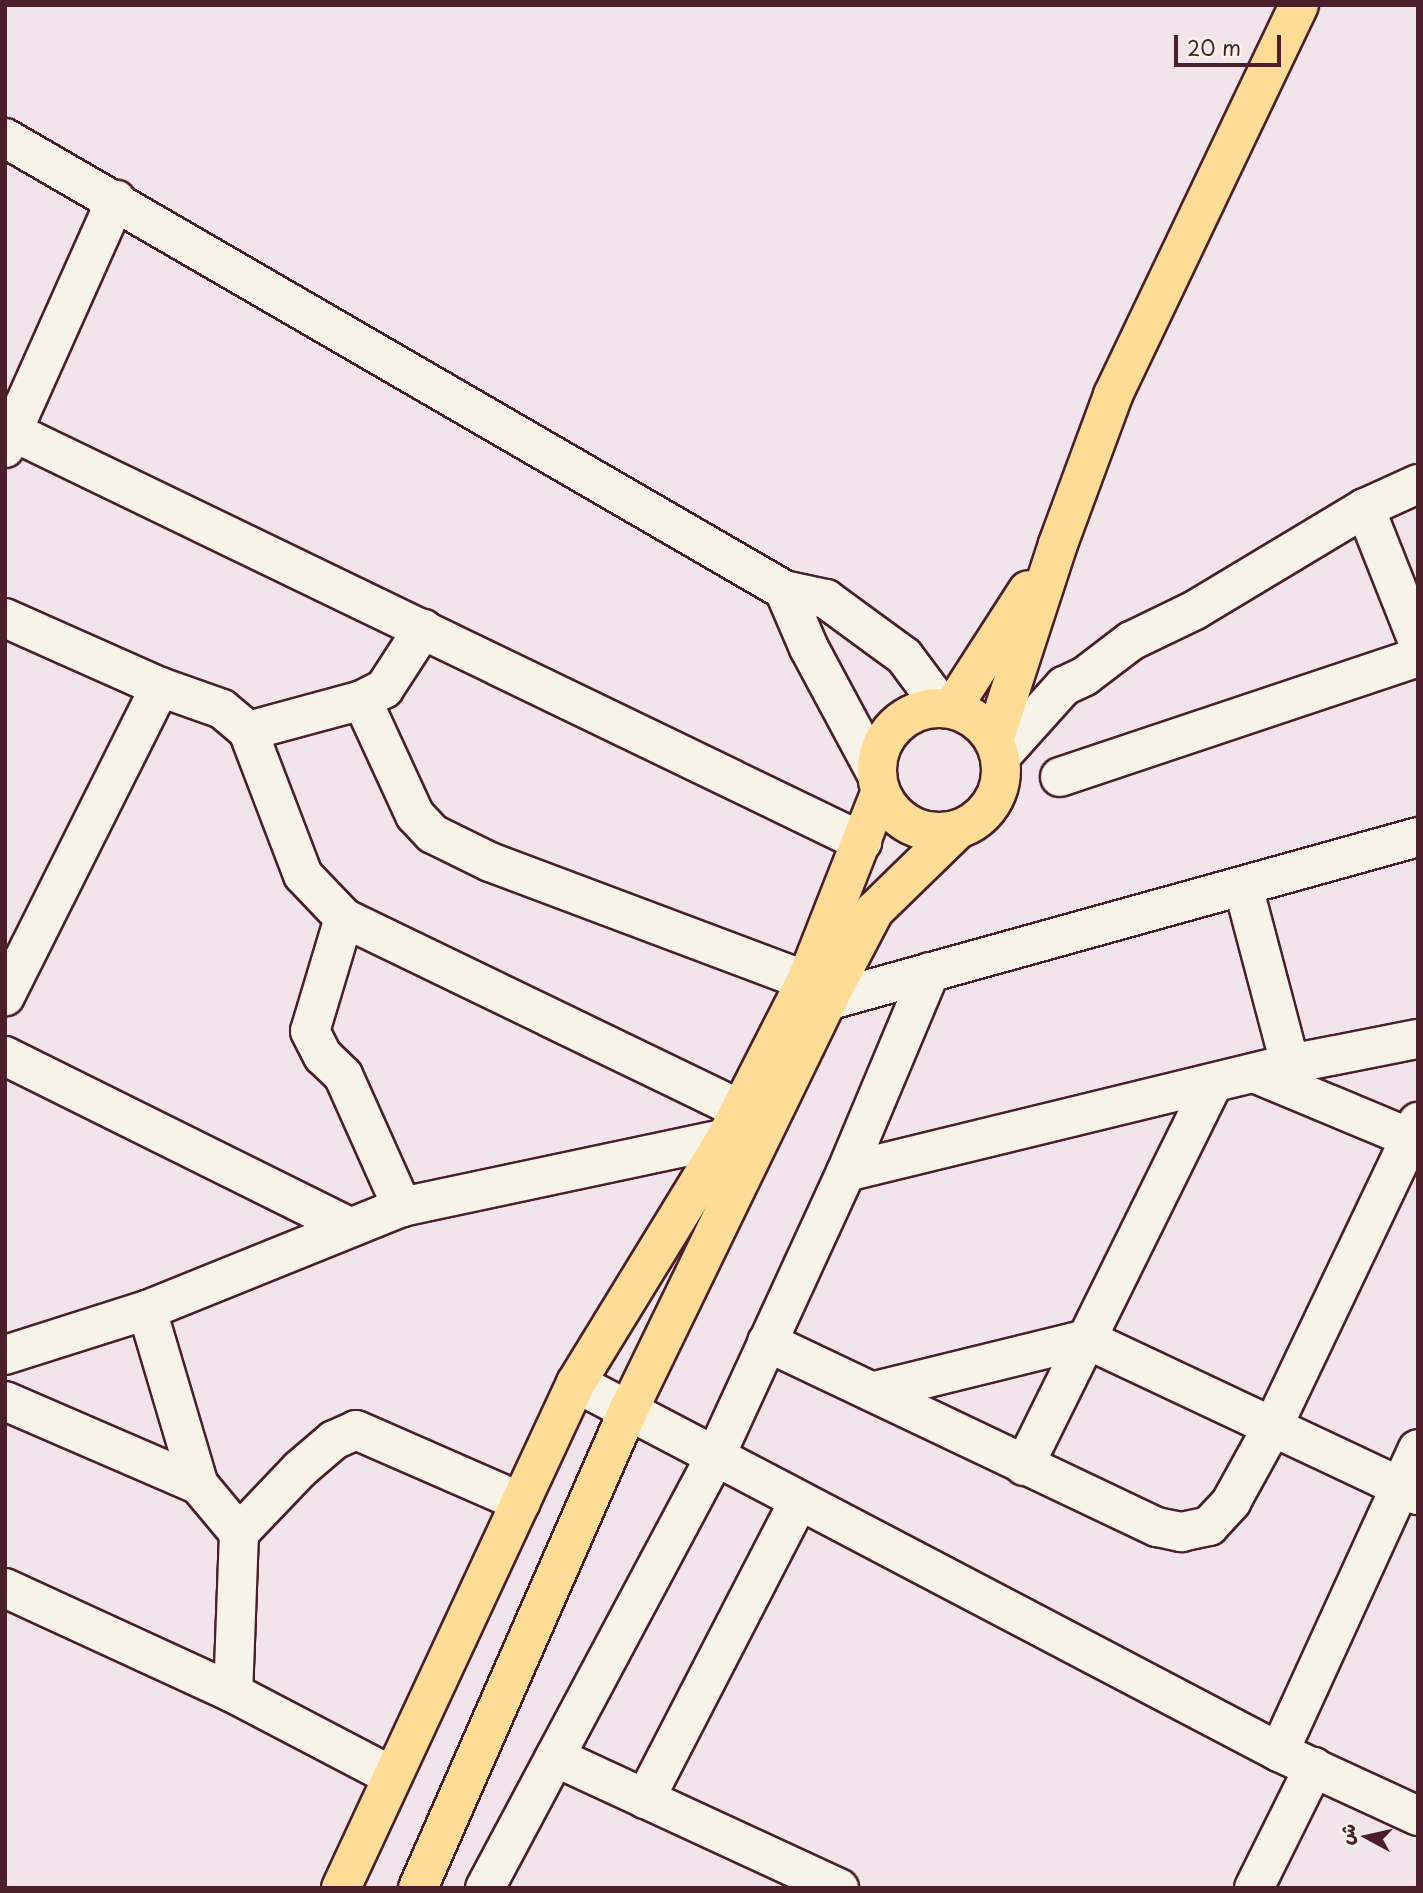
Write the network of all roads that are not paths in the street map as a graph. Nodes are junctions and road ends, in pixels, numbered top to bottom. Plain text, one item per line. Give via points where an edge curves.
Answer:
1 (1299, 5) edge
2 (5, 138) edge
3 (116, 200) junction
4 (8, 436) edge
5 (1418, 484) edge
6 (1365, 508) junction
7 (1058, 544) junction
8 (784, 590) junction
9 (5, 618) edge
10 (423, 629) junction
11 (1417, 641) edge
12 (160, 687) junction
13 (362, 700) junction
14 (947, 707) junction
15 (248, 731) junction
16 (997, 749) junction
17 (1060, 776) dead end
18 (878, 783) junction
19 (958, 829) junction
20 (1418, 837) edge
21 (862, 842) junction
22 (1243, 886) junction
23 (344, 919) junction
24 (930, 972) junction
25 (817, 991) junction
26 (5, 996) edge
27 (1418, 1039) edge
28 (5, 1055) edge
29 (1290, 1064) junction
30 (1254, 1073) junction
31 (1213, 1083) junction
32 (733, 1124) junction
33 (1414, 1130) edge
34 (846, 1172) junction
35 (402, 1207) junction
36 (351, 1227) junction
37 (147, 1310) junction
38 (1086, 1339) junction
39 (766, 1342) junction
40 (5, 1355) edge
41 (576, 1383) junction
42 (875, 1391) junction
43 (5, 1401) edge
44 (628, 1410) junction
45 (1273, 1426) junction
46 (1418, 1449) edge
47 (714, 1459) junction
48 (1024, 1466) junction
49 (199, 1485) junction
50 (1409, 1491) edge
51 (521, 1502) junction
52 (798, 1503) junction
53 (239, 1533) junction
54 (5, 1587) edge
55 (233, 1693) junction
56 (1279, 1752) junction
57 (555, 1757) junction
58 (1314, 1768) junction
59 (390, 1775) junction
60 (645, 1799) junction
61 (1418, 1815) edge
62 (341, 1888) edge
63 (418, 1888) edge
64 (485, 1888) edge
65 (839, 1888) edge
66 (1254, 1888) edge

1 - 7 main road via 1113,395
2 - 3 street
3 - 4 street
3 - 8 street
4 - 10 street
5 - 6 street
6 - 11 street
6 - 16 street via 1195,610 1131,641 1064,686
7 - 14 main road
7 - 16 main road
8 - 14 street via 826,599 860,622 904,656
8 - 18 street
9 - 12 street
10 - 13 street via 384,689
10 - 21 street
11 - 17 street
12 - 15 street via 222,709
12 - 26 street
13 - 15 street
13 - 25 street via 415,815 433,834 489,862
14 - 16 main road via 977,720
14 - 18 main road via 902,718 878,752
15 - 23 street via 303,875
16 - 19 main road via 997,793 974,821
18 - 19 main road via 900,820 919,829
18 - 21 main road
19 - 25 main road via 874,911
20 - 22 street
21 - 25 main road
22 - 24 street
22 - 29 street
23 - 32 street
23 - 35 street via 310,1031 323,1056 343,1075
24 - 25 street
24 - 34 street
25 - 32 main road
25 - 44 main road
27 - 29 street
28 - 36 street
29 - 30 street
30 - 31 street
30 - 33 street
31 - 34 street
31 - 38 street
32 - 35 street
32 - 41 main road
33 - 45 street
34 - 39 street
35 - 36 street
36 - 37 street
37 - 40 street
37 - 49 street
38 - 42 street
38 - 45 street
38 - 48 street
39 - 42 street
39 - 47 street
41 - 44 street
41 - 51 main road
42 - 48 street
43 - 49 street
44 - 47 street
44 - 63 main road
45 - 48 street via 1231,1502 1209,1526 1181,1532 1157,1527
45 - 50 street
46 - 50 street
47 - 52 street
47 - 57 street
49 - 53 street
50 - 56 street
51 - 53 street via 356,1430 334,1440 300,1469
51 - 59 main road
52 - 56 street
52 - 60 street
53 - 55 street
54 - 55 street
55 - 59 street
56 - 58 street
57 - 60 street
57 - 64 street
58 - 61 street
58 - 66 street
59 - 62 main road
60 - 65 street

